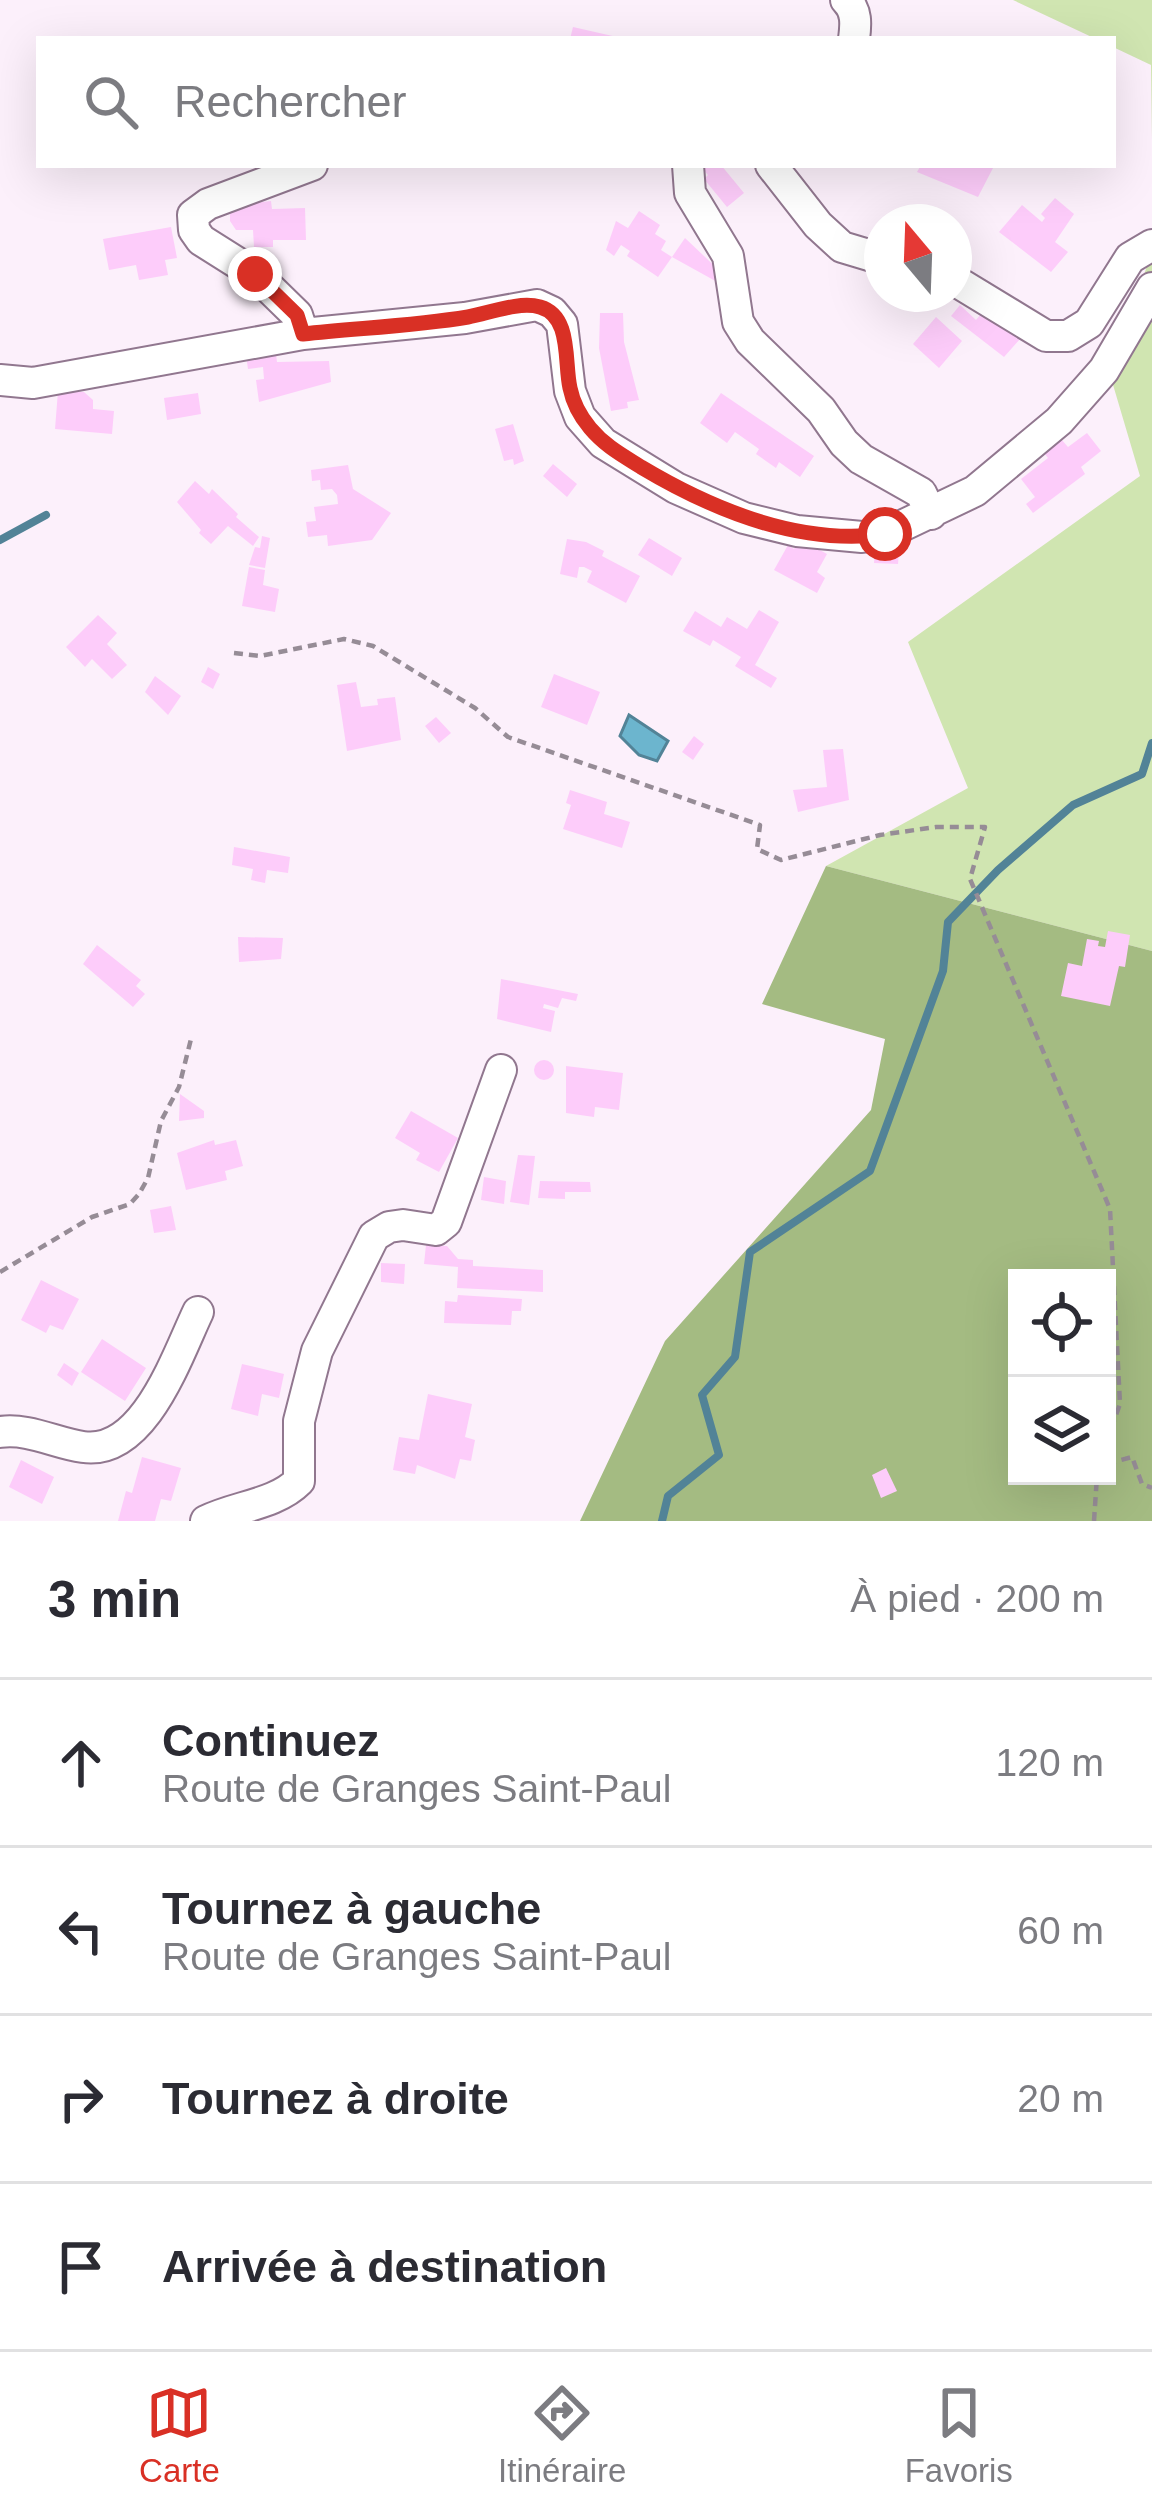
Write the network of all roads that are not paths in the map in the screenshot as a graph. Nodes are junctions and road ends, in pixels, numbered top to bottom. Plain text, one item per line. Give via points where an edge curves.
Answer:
1 (846, 0) edge
2 (854, 36) edge
3 (304, 168) edge
4 (688, 168) edge
5 (773, 168) edge
6 (1152, 245) edge
7 (864, 254) edge
8 (1152, 288) edge
9 (972, 291) edge
10 (303, 334) junction
11 (0, 380) edge
12 (931, 514) junction
13 (501, 1070) dead end
14 (198, 1312) dead end
15 (0, 1432) edge
16 (206, 1521) edge

1 - 2 street
3 - 10 street via 193,215 201,240 255,274 297,315
4 - 12 street via 690,193 728,256 738,322 750,341 844,443 921,493
5 - 7 street via 818,225 842,247
6 - 9 street via 1130,258 1089,323 1068,336 1046,336
8 - 12 street via 1104,370 1059,421 975,491
10 - 11 street via 33,382
10 - 12 street via 537,305 562,324 580,416 603,443 676,488 744,518 840,535 885,534
13 - 16 street via 446,1222 374,1236 317,1351 299,1421 299,1481 278,1498
14 - 15 street via 164,1382 122,1440 84,1447

